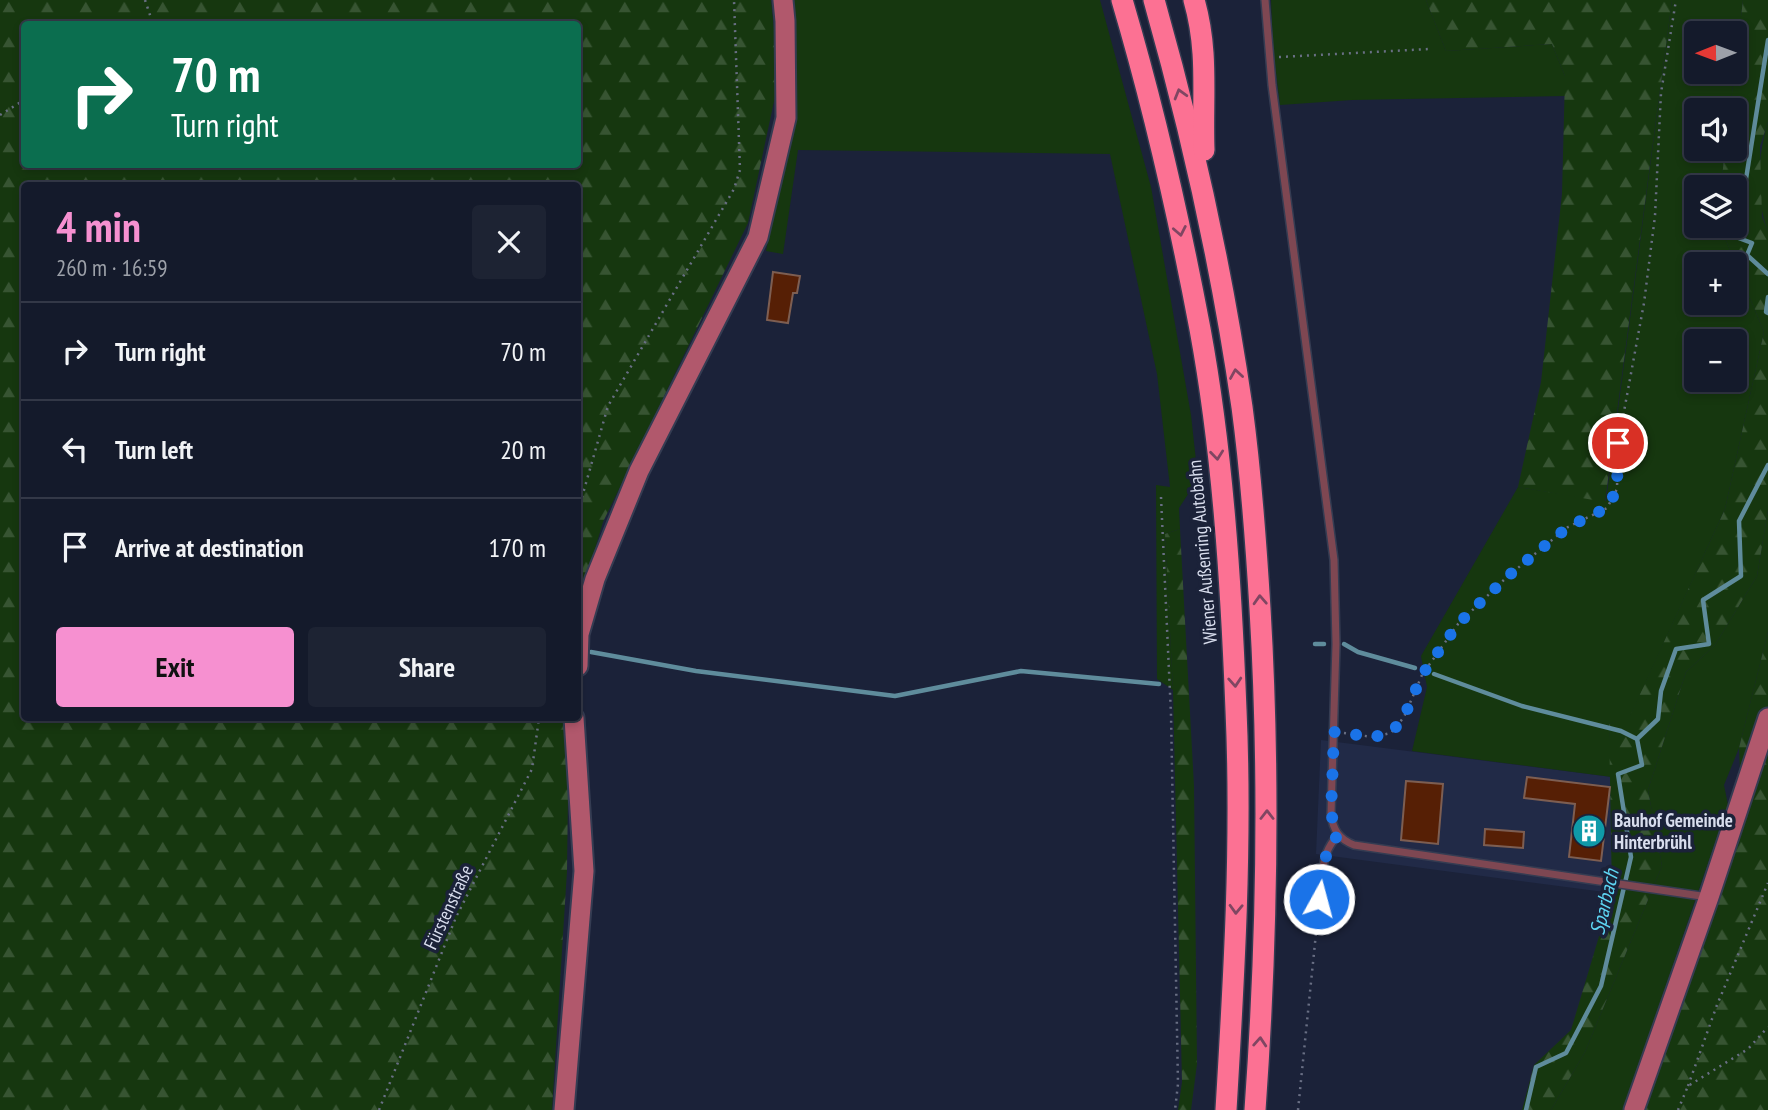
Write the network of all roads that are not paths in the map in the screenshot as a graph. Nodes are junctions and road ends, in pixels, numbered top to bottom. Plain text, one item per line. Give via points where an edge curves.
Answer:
1 (783, 0) edge
2 (1122, 0) edge
3 (1154, 0) edge
4 (1194, 0) edge
5 (1265, 0) edge
6 (1207, 208) junction
7 (581, 627) edge
8 (1768, 718) edge
9 (574, 721) edge
10 (1338, 835) junction
11 (1322, 874) road end
12 (1709, 897) junction
13 (564, 1110) edge
14 (1226, 1110) edge
15 (1255, 1110) edge
16 (1634, 1110) edge

1 - 7 street via 786,118 758,237 639,471 594,579
2 -> 14 highway, Wiener Außenring Autobahn via 1166,164 1198,318 1226,535 1237,711 1238,850
6 -> 3 highway
4 - 6 highway via 1205,64 1202,103
5 - 10 lane via 1334,560 1331,814
15 -> 6 highway via 1268,857 1265,691 1256,534 1242,409
8 - 12 street
9 - 13 street via 584,871
10 - 11 lane via 1329,844
10 - 12 lane via 1354,845
12 - 16 street

